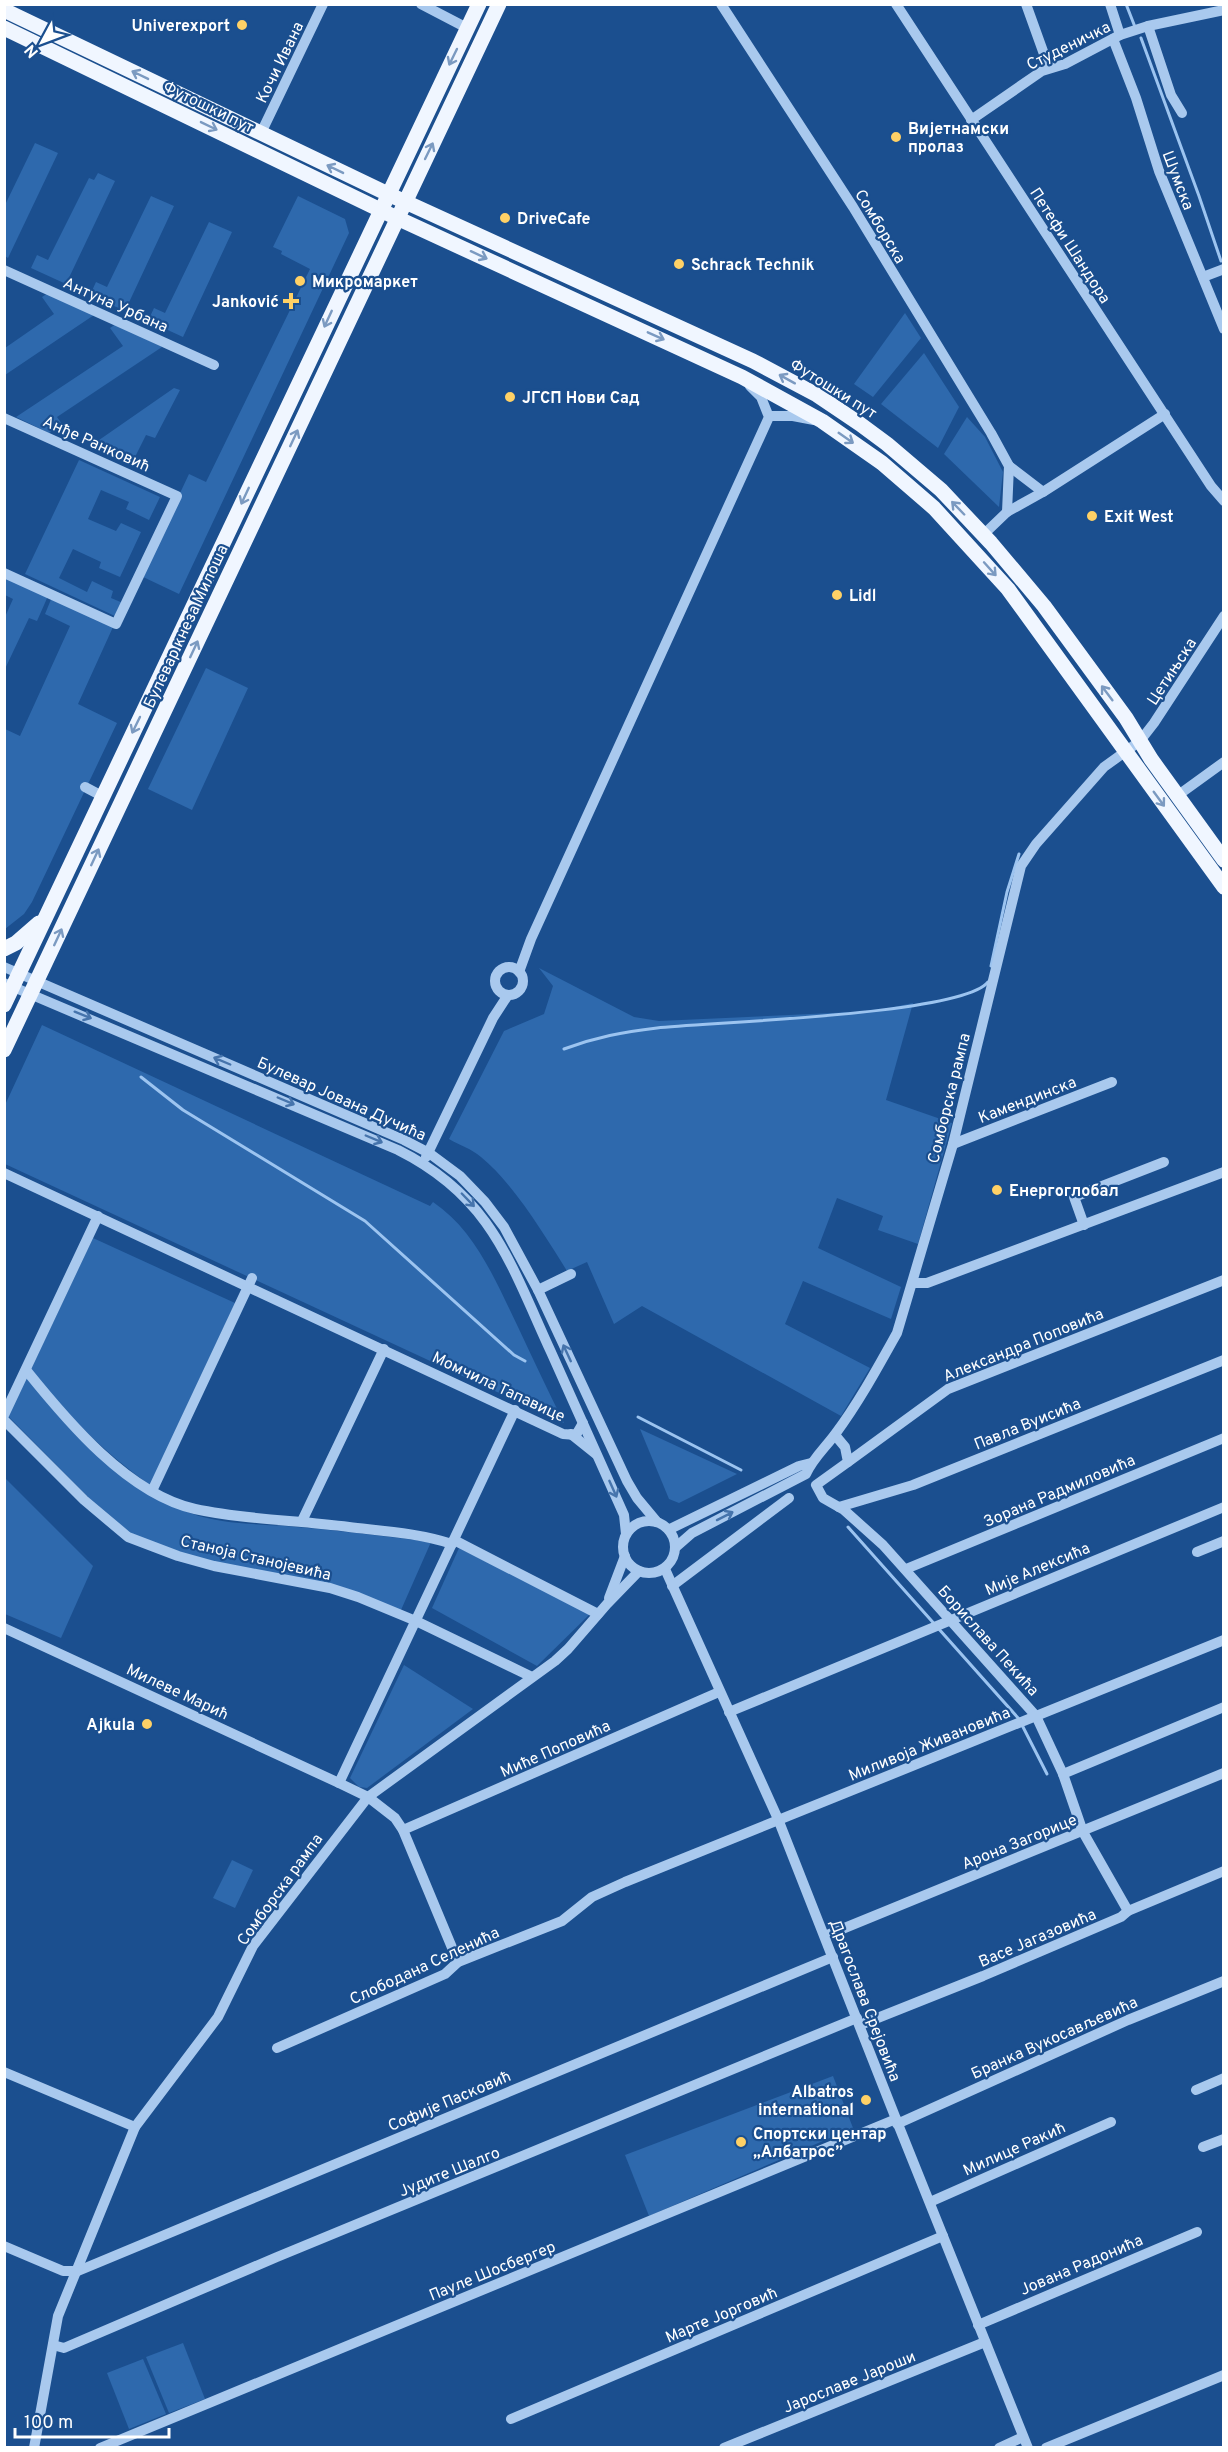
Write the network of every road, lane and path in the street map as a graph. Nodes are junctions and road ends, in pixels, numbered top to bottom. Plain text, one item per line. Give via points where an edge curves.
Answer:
1 (323, 4) edge
2 (421, 4) edge
3 (478, 4) edge
4 (499, 4) edge
5 (721, 4) edge
6 (896, 4) edge
7 (1026, 4) edge
8 (1110, 4) edge
9 (4, 10) edge
10 (1224, 10) edge
11 (1148, 27) junction
12 (4, 28) edge
13 (467, 28) junction
14 (1116, 37) junction
15 (1049, 68) junction
16 (1182, 113) dead end
17 (971, 120) junction
18 (261, 133) junction
19 (388, 194) junction
20 (405, 202) junction
21 (380, 210) junction
22 (398, 218) junction
23 (1224, 269) edge
24 (4, 270) edge
25 (1203, 277) junction
26 (1224, 329) edge
27 (214, 365) dead end
28 (742, 377) junction
29 (1165, 414) junction
30 (769, 416) junction
31 (4, 418) edge
32 (822, 421) junction
33 (1009, 466) junction
34 (1043, 492) junction
35 (1224, 501) edge
36 (1007, 512) junction
37 (984, 535) junction
38 (4, 573) edge
39 (197, 597) junction
40 (214, 605) junction
41 (1224, 616) edge
42 (1140, 741) junction
43 (1125, 752) junction
44 (1224, 762) edge
45 (84, 787) dead end
46 (102, 796) junction
47 (1177, 796) junction
48 (1224, 860) edge
49 (1224, 887) edge
50 (45, 917) junction
51 (4, 949) edge
52 (4, 967) edge
53 (515, 970) junction
54 (12, 981) edge
55 (34, 988) junction
56 (505, 993) junction
57 (4, 1005) edge
58 (4, 1050) edge
59 (1112, 1082) dead end
60 (953, 1144) junction
61 (426, 1158) junction
62 (1164, 1162) dead end
63 (1224, 1172) edge
64 (4, 1173) edge
65 (98, 1216) junction
66 (1084, 1225) junction
67 (571, 1274) dead end
68 (1224, 1280) edge
69 (250, 1282) junction
70 (913, 1283) junction
71 (538, 1290) junction
72 (384, 1349) junction
73 (1224, 1359) edge
74 (26, 1370) junction
75 (515, 1410) junction
76 (4, 1415) edge
77 (4, 1420) edge
78 (583, 1423) junction
79 (571, 1434) junction
80 (835, 1435) junction
81 (1224, 1438) edge
82 (598, 1456) junction
83 (848, 1462) junction
84 (811, 1463) junction
85 (152, 1491) junction
86 (789, 1498) dead end
87 (839, 1507) junction
88 (1224, 1507) edge
89 (302, 1521) junction
90 (657, 1522) junction
91 (670, 1529) junction
92 (626, 1534) junction
93 (1224, 1541) edge
94 (453, 1542) junction
95 (676, 1547) junction
96 (1197, 1552) dead end
97 (625, 1556) junction
98 (665, 1569) junction
99 (906, 1569) junction
100 (639, 1571) junction
101 (672, 1586) junction
102 (607, 1604) junction
103 (598, 1614) junction
104 (416, 1621) junction
105 (940, 1623) junction
106 (4, 1628) edge
107 (1224, 1640) edge
108 (532, 1677) junction
109 (719, 1692) junction
110 (1224, 1707) edge
111 (729, 1712) junction
112 (1036, 1716) junction
113 (1224, 1773) edge
114 (1063, 1774) junction
115 (339, 1783) junction
116 (368, 1797) junction
117 (778, 1819) junction
118 (403, 1830) junction
119 (1083, 1832) junction
120 (1224, 1871) edge
121 (1128, 1911) junction
122 (825, 1936) junction
123 (833, 1957) junction
124 (458, 1962) junction
125 (1224, 1981) edge
126 (858, 2021) junction
127 (277, 2048) dead end
128 (4, 2072) edge
129 (1224, 2078) edge
130 (1196, 2090) dead end
131 (896, 2122) junction
132 (1111, 2122) dead end
133 (135, 2127) junction
134 (1224, 2139) edge
135 (1203, 2147) dead end
136 (930, 2202) junction
137 (1197, 2232) dead end
138 (943, 2236) junction
139 (4, 2246) edge
140 (78, 2271) junction
141 (978, 2325) junction
142 (985, 2342) junction
143 (53, 2345) junction
144 (1224, 2375) edge
145 (511, 2419) dead end
146 (1026, 2442) edge
147 (34, 2448) edge
148 (99, 2448) edge
149 (724, 2448) edge
150 (999, 2448) edge
151 (1046, 2448) edge

1 - 18 street, Кочи Ивана
2 - 13 street
3 - 13 main road, Булевар кнеза Милоша
20 -> 4 main road, Булевар кнеза Милоша
5 - 33 street, Сомборска via 853,207
6 - 17 street, Петефи Шандора
7 - 15 street
8 - 14 street, Шумска
18 -> 9 main road, Футошки пут
10 - 11 street, Студеничка
11 - 14 street, Студеничка
11 - 16 street via 1171,95
12 -> 21 main road, Футошки пут
13 -> 19 main road, Булевар кнеза Милоша
14 - 15 street, Студеничка via 1065,64
14 - 25 street, Шумска via 1159,171
15 - 17 street, Студеничка
17 - 29 street, Петефи Шандора
19 -> 18 main road, Футошки пут
19 - 20 main road, Футошки пут
19 - 21 main road, Булевар кнеза Милоша
20 - 22 main road, Булевар кнеза Милоша
37 -> 20 main road, Футошки пут via 926,476 817,395 753,361
21 - 22 main road, Футошки пут
21 -> 39 main road, Булевар кнеза Милоша
22 -> 28 main road, Футошки пут
40 -> 22 main road, Булевар кнеза Милоша
23 - 25 street
24 - 27 street, Антуна Урбана
25 - 26 street, Шумска
28 - 30 street via 761,397
28 - 32 main road
29 - 34 street
29 - 35 street, Петефи Шандора
30 - 32 street
30 - 53 street
31 - 38 street, Анђе Ранковић via 177,496 116,624
32 -> 43 main road via 882,463 970,546 1033,622
33 - 34 street, Сомборска
33 - 36 street
34 - 36 street
36 - 37 street
42 -> 37 main road, Футошки пут via 1044,606
39 - 40 main road
39 -> 46 main road, Булевар кнеза Милоша
55 -> 40 main road, Булевар кнеза Милоша
41 - 42 street, Цетињска
42 - 43 street, Цетињска
42 - 47 main road, Футошки пут
43 -> 49 main road
43 - 60 street, Сомборска рампа via 1104,767 1021,866
44 - 47 street
45 - 46 street
46 - 50 main road, Булевар кнеза Милоша
47 - 48 main road, Футошки пут
50 - 51 main road
50 - 54 main road, Булевар кнеза Милоша
52 - 54 street, Булевар Јована Дучића
53 - 56 street via 523,980 521,989
53 - 56 street via 502,969 496,976 496,985
54 - 55 street, Булевар Јована Дучића
54 - 57 main road, Булевар кнеза Милоша
55 - 58 main road, Булевар кнеза Милоша
55 - 61 street, Булевар Јована Дучића via 291,1104
56 - 61 street via 495,1005 493,1018
59 - 60 street, Камендинска
60 - 70 street, Сомборска рампа
61 - 71 street, Булевар Јована Дучића via 460,1176 485,1202 508,1234
61 -> 78 street, Булевар Јована Дучића via 470,1201 494,1232
62 - 66 street via 1074,1197
63 - 66 street
64 - 65 street, Момчила Тапавице
65 - 69 street, Момчила Тапавице
65 - 74 street
66 - 70 street via 927,1283
67 - 71 street
68 - 83 street, Александра Поповића via 948,1389
69 - 72 street, Момчила Тапавице
69 - 85 street
70 - 80 street, Сомборска рампа via 897,1333
90 -> 71 street, Булевар Јована Дучића via 627,1481
72 - 75 street, Момчила Тапавице
72 - 89 street
73 - 87 street, Павла Вуисића via 914,1485
74 - 76 street
74 - 85 street, Станоја Станојевића via 62,1415 92,1444
75 - 79 street, Момчила Тапавице via 562,1434
75 - 94 street
77 - 104 street, Станоја Станојевића via 84,1500 128,1537 214,1566 330,1588
78 - 79 street via 576,1435
78 - 82 street, Булевар Јована Дучића
79 - 82 street, Момчила Тапавице
80 - 83 street via 845,1447
80 - 84 street, Сомборска рампа
81 - 99 street, Зорана Радмиловића
82 -> 92 street, Булевар Јована Дучића via 624,1515
83 - 87 street, Борислава Пекића via 816,1485 823,1498
84 - 91 street, Сомборска рампа
95 -> 84 street, Сомборска рампа via 692,1533 806,1474
85 - 89 street, Станоја Станојевића via 192,1508 239,1518
86 - 101 street
87 - 99 street, Борислава Пекића
88 - 105 street, Мије Алексића
89 - 94 street, Станоја Станојевића
90 - 91 street
90 - 92 street via 636,1524
91 - 95 street
92 - 97 street
93 - 96 street
94 - 103 street, Станоја Станојевића
94 - 104 street
95 - 98 street
97 - 100 street
97 - 102 street, Сомборска рампа
98 - 100 street via 657,1573
98 - 101 street, Драгослава Срејовића
99 - 105 street, Борислава Пекића
100 - 102 street, Сомборска рампа
101 - 109 street, Драгослава Срејовића
102 - 103 street, Сомборска рампа
103 - 108 street, Сомборска рампа via 568,1649
104 - 108 street, Станоја Станојевића
104 - 115 street
105 - 111 street, Мије Алексића
105 - 112 street, Борислава Пекића
106 - 115 street, Милеве Марић
107 - 112 street, Миливоја Живановића
108 - 116 street, Сомборска рампа
109 - 111 street, Драгослава Срејовића
109 - 118 street, Миће Поповића
110 - 114 street
111 - 117 street, Драгослава Срејовића
112 - 114 street, Борислава Пекића
112 - 117 street, Миливоја Живановића
113 - 119 street, Арона Загорице
114 - 119 street, Борислава Пекића
115 - 116 street, Милеве Марић
116 - 118 street, Милеве Марић
116 - 133 street, Сомборска рампа via 253,1946 218,2017
117 - 122 street, Драгослава Срејовића
117 - 124 street, Слободана Селенића via 592,1897 562,1921
118 - 124 street, Милеве Марић
119 - 121 street, Борислава Пекића
119 - 122 street, Арона Загорице
120 - 121 street, Васе Јагазовића
121 - 126 street, Васе Јагазовића via 1051,1948
122 - 123 street, Драгослава Срејовића
123 - 126 street, Драгослава Срејовића
123 - 140 street, Софије Пасковић
124 - 127 street, Слободана Селенића via 445,1974
125 - 131 street, Бранка Вукосављевића
126 - 131 street, Драгослава Срејовића
126 - 143 street, Јудите Шалго via 277,2257 64,2348
128 - 133 street
129 - 130 street
131 - 136 street, Драгослава Срејовића
131 - 148 street, Пауле Шосбергер
132 - 136 street, Милице Ракић
133 - 140 street, Сомборска рампа
134 - 135 street
136 - 138 street, Драгослава Срејовића
137 - 141 street, Јована Радонића
138 - 141 street, Драгослава Срејовића
138 - 145 street, Марте Јорговић
139 - 140 street via 63,2271
140 - 143 street, Сомборска рампа via 58,2316
141 - 142 street, Драгослава Срејовића
142 - 146 street, Драгослава Срејовића
142 - 149 street, Јарославе Јароши
143 - 147 street, Сомборска рампа
144 - 151 street
146 - 150 street

